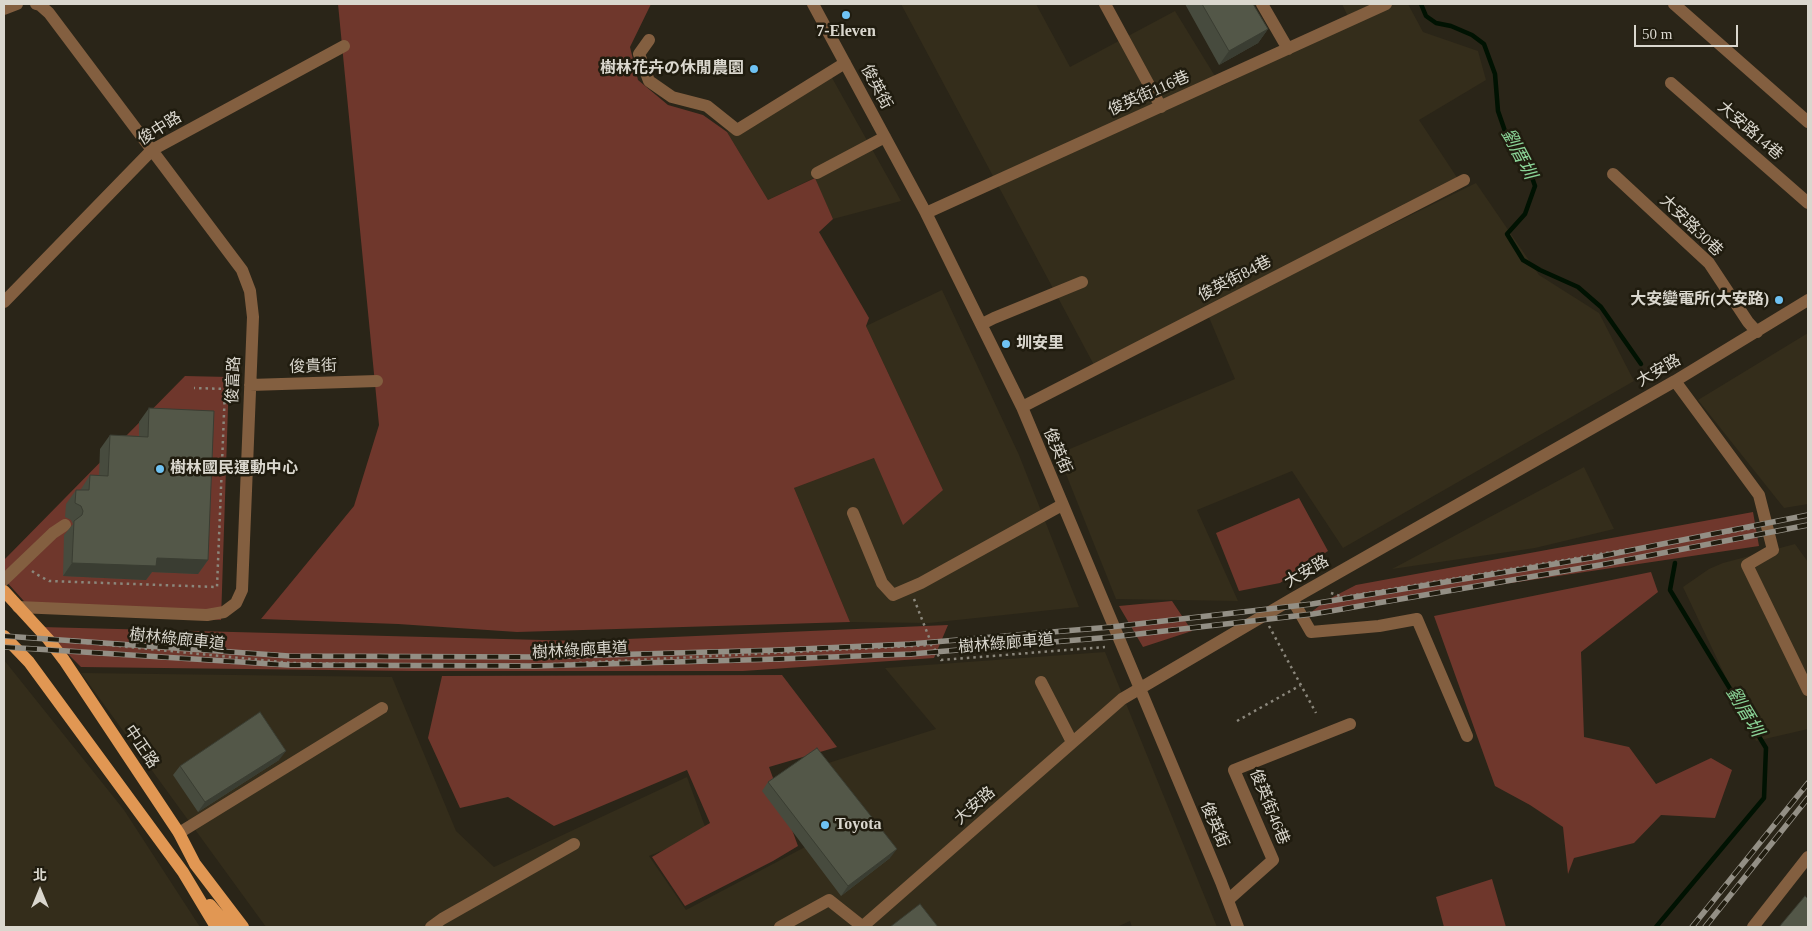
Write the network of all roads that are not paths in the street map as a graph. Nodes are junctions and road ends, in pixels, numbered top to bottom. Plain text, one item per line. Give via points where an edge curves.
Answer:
1 (16, 4) edge
2 (38, 4) edge
3 (813, 4) edge
4 (1106, 4) edge
5 (1262, 4) edge
6 (1386, 4) edge
7 (1674, 4) edge
8 (4, 9) edge
9 (649, 40) dead end
10 (344, 46) dead end
11 (1288, 49) junction
12 (845, 63) junction
13 (1671, 83) dead end
14 (1161, 107) junction
15 (1808, 122) edge
16 (885, 138) junction
17 (152, 150) junction
18 (817, 173) dead end
19 (1614, 174) dead end
20 (1464, 180) dead end
21 (1808, 203) edge
22 (926, 213) junction
23 (1082, 282) dead end
24 (1808, 300) edge
25 (4, 302) edge
26 (982, 324) junction
27 (1757, 332) junction
28 (377, 381) dead end
29 (1675, 381) junction
30 (250, 385) junction
31 (1022, 407) junction
32 (1062, 505) junction
33 (853, 513) dead end
34 (65, 525) dead end
35 (4, 580) edge
36 (4, 591) edge
37 (1292, 599) junction
38 (18, 607) junction
39 (4, 636) edge
40 (1041, 682) dead end
41 (1140, 689) junction
42 (1808, 690) edge
43 (382, 708) dead end
44 (1350, 724) dead end
45 (1467, 736) dead end
46 (1072, 742) junction
47 (179, 833) junction
48 (574, 844) dead end
49 (1808, 858) edge
50 (195, 864) junction
51 (183, 872) junction
52 (1228, 900) junction
53 (216, 927) edge
54 (230, 927) edge
55 (243, 927) edge
56 (431, 927) edge
57 (780, 927) edge
58 (862, 927) edge
59 (1238, 927) edge
60 (1753, 927) edge

1 - 8 street
2 - 17 street, 俊富路 via 49,13
3 - 12 street, 俊英街
4 - 14 street
5 - 11 street
6 - 11 street, 俊英街116巷
7 - 15 street
9 - 12 street via 639,54 649,81 672,97 707,106 737,130
10 - 17 street, 俊中路
11 - 14 street, 俊英街116巷
12 - 16 street, 俊英街
13 - 21 street, 大安路14巷
14 - 22 street, 俊英街116巷
16 - 18 street
16 - 22 street, 俊英街
17 - 25 street, 俊中路
17 - 30 street, 俊富路 via 242,270 250,291 254,317
19 - 27 street, 大安路30巷 via 1709,263
20 - 31 street, 俊英街84巷
22 - 26 street, 俊英街
23 - 26 street
24 - 27 street, 大安路
26 - 31 street, 俊英街
27 - 29 street, 大安路
28 - 30 street, 俊貴街
29 - 37 street, 大安路
29 - 42 street via 1759,495 1773,550 1747,565
30 - 38 street, 俊富路 via 242,590 236,603 224,612 207,615
31 - 32 street, 俊英街
32 - 33 street via 893,595 882,583
32 - 41 street, 俊英街
34 - 35 street
36 - 38 main road, 中正路
37 - 41 street, 大安路
37 - 45 street via 1311,632 1417,619
38 - 47 main road, 中正路 via 64,660
39 - 51 main road via 29,662
40 - 46 street
41 - 46 street, 大安路 via 1122,699
41 - 52 street, 俊英街
43 - 47 street
44 - 52 street, 俊英街46巷 via 1234,770 1273,860
46 - 58 street, 大安路
47 - 50 main road, 中正路
48 - 56 street
49 - 60 street
50 - 54 main road
50 - 55 main road, 中正路
51 - 53 main road
51 - 54 main road
52 - 59 street, 俊英街
57 - 58 street via 829,900

